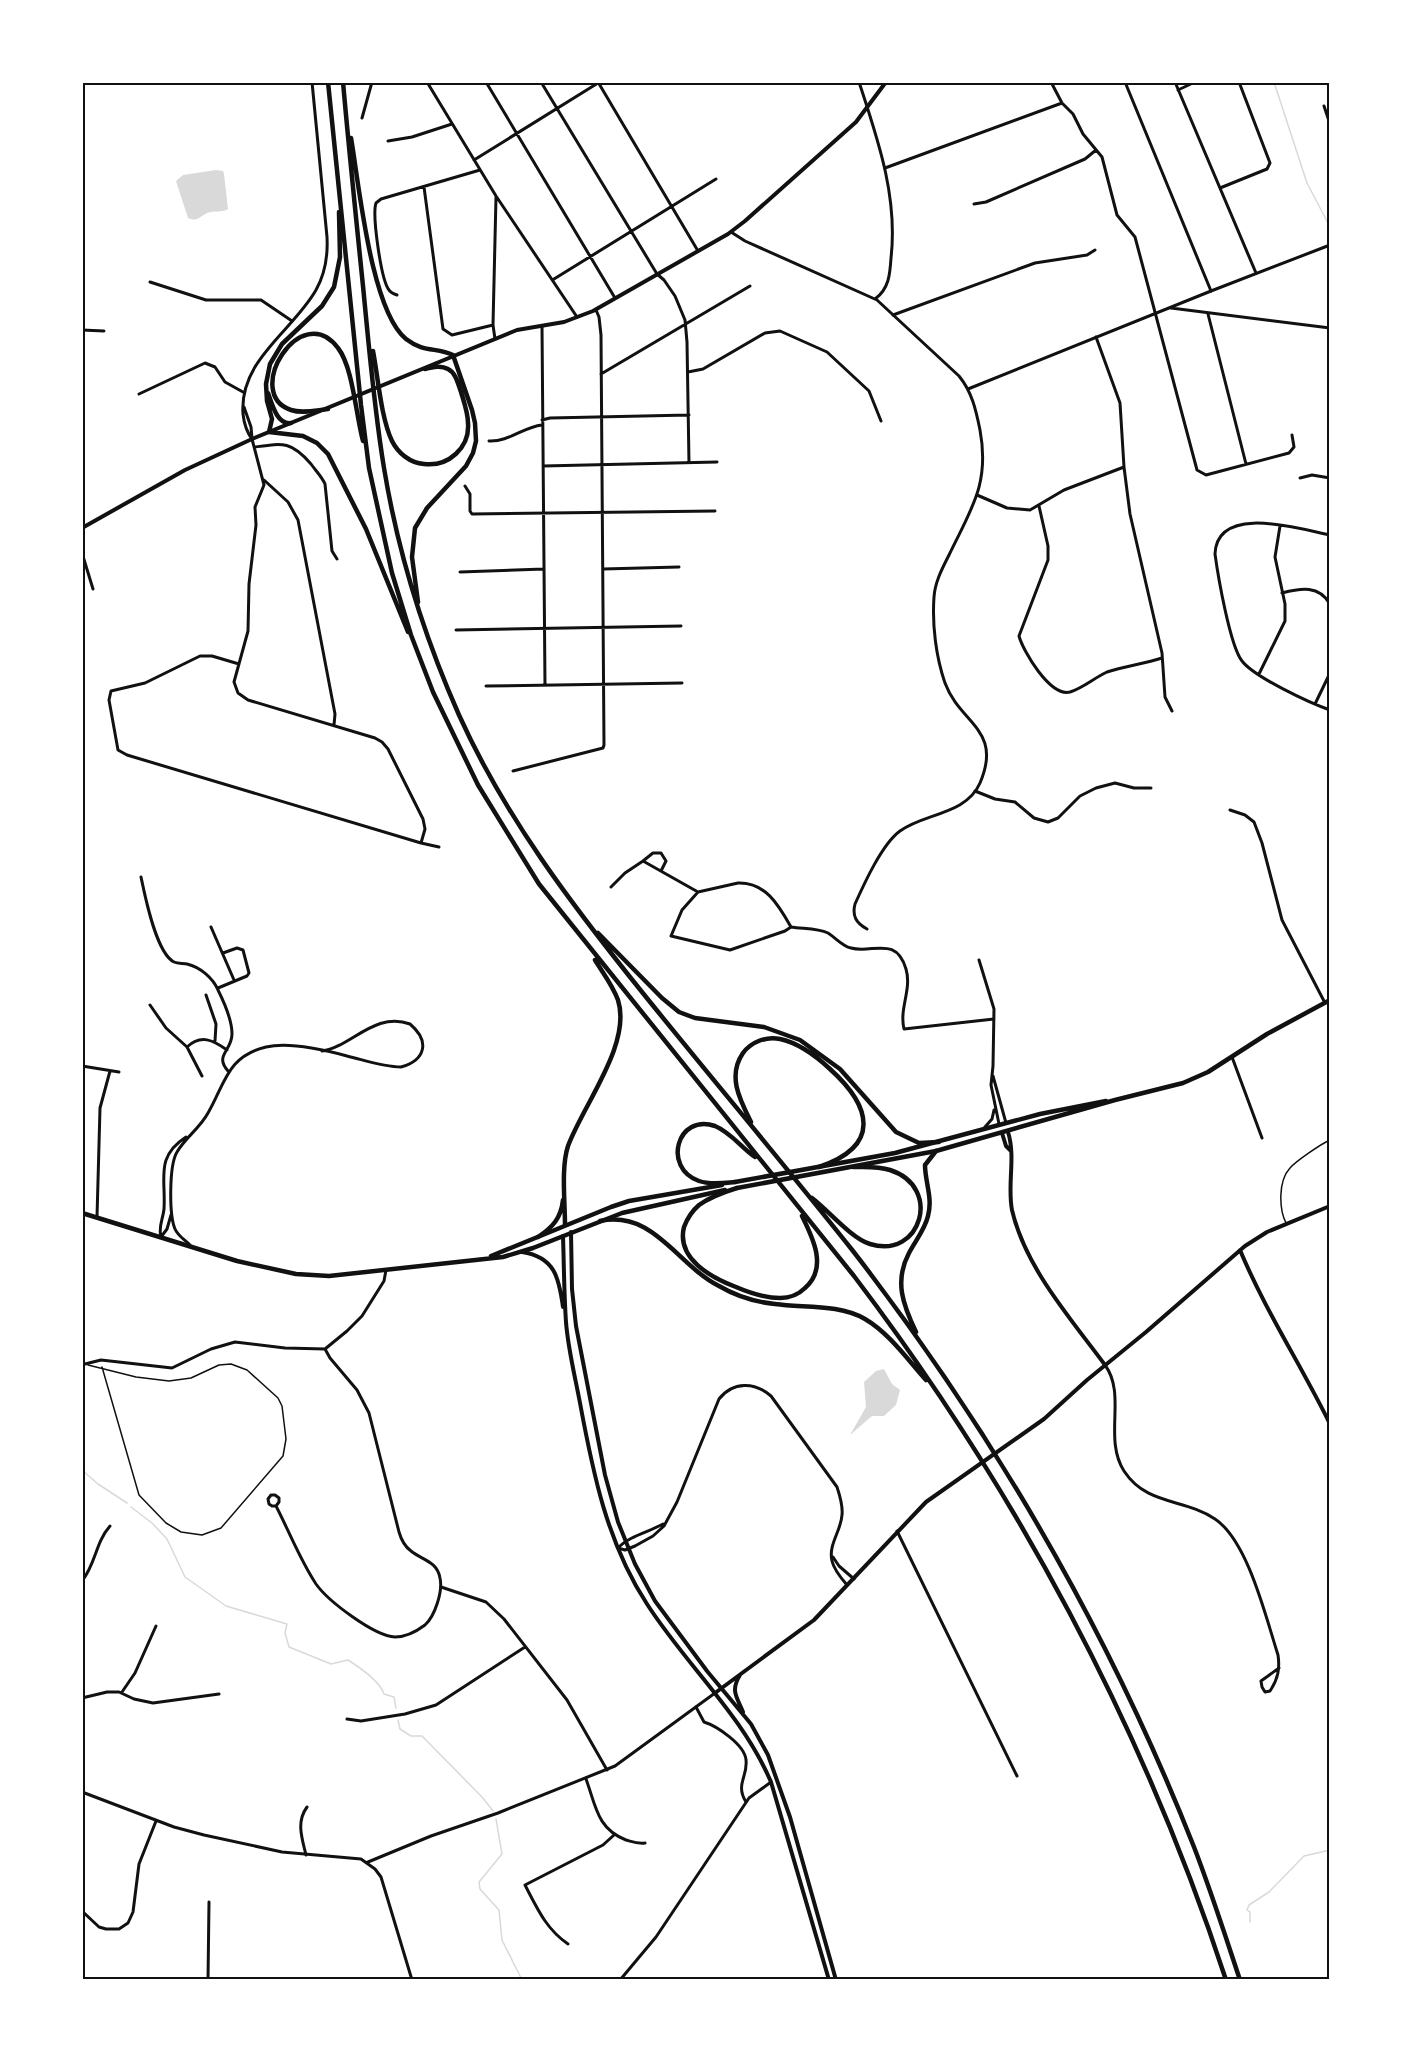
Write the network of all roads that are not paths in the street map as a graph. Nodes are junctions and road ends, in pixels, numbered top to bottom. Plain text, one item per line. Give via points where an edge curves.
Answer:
1 (312, 82) edge
2 (328, 82) edge
3 (343, 82) edge
4 (372, 82) edge
5 (427, 82) edge
6 (486, 82) edge
7 (541, 82) edge
8 (859, 82) edge
9 (886, 82) edge
10 (1051, 82) edge
11 (1125, 82) edge
12 (1175, 82) edge
13 (1195, 82) edge
14 (1239, 82) edge
15 (598, 83) edge
16 (1178, 90) junction
17 (344, 96) junction
18 (1062, 103) junction
19 (1324, 106) dead end
20 (557, 109) junction
21 (867, 109) junction
22 (362, 118) dead end
23 (1329, 123) edge
24 (452, 124) junction
25 (516, 134) junction
26 (388, 141) dead end
27 (1096, 150) junction
28 (474, 160) junction
29 (885, 168) junction
30 (480, 170) junction
31 (716, 178) dead end
32 (339, 184) junction
33 (424, 187) junction
34 (1220, 188) junction
35 (496, 196) junction
36 (974, 204) dead end
37 (671, 206) junction
38 (631, 231) junction
39 (731, 232) junction
40 (1329, 245) edge
41 (1095, 250) dead end
42 (698, 251) junction
43 (591, 256) junction
44 (1256, 273) junction
45 (657, 274) junction
46 (553, 279) junction
47 (150, 282) dead end
48 (750, 286) dead end
49 (1211, 291) junction
50 (397, 295) dead end
51 (615, 298) junction
52 (875, 299) junction
53 (1169, 308) junction
54 (596, 309) junction
55 (1156, 313) junction
56 (1209, 314) junction
57 (893, 315) junction
58 (577, 317) junction
59 (292, 321) junction
60 (367, 322) junction
61 (685, 323) junction
62 (493, 325) junction
63 (542, 326) junction
64 (1329, 328) edge
65 (82, 330) edge
66 (105, 331) dead end
67 (1096, 337) junction
68 (495, 339) junction
69 (455, 357) junction
70 (425, 369) junction
71 (688, 372) junction
72 (601, 374) junction
73 (266, 384) junction
74 (968, 388) junction
75 (243, 392) junction
76 (139, 394) dead end
77 (328, 409) junction
78 (689, 415) junction
79 (600, 417) junction
80 (542, 420) junction
81 (880, 421) dead end
82 (291, 423) junction
83 (542, 425) junction
84 (269, 432) junction
85 (1292, 435) dead end
86 (252, 439) junction
87 (489, 441) dead end
88 (255, 447) junction
89 (368, 458) junction
90 (717, 462) dead end
91 (689, 463) junction
92 (600, 464) junction
93 (1246, 464) junction
94 (543, 466) junction
95 (1124, 467) junction
96 (1300, 478) dead end
97 (1329, 478) edge
98 (264, 480) junction
99 (465, 486) dead end
100 (977, 495) junction
101 (1039, 506) junction
102 (601, 511) junction
103 (715, 511) dead end
104 (543, 512) junction
105 (1280, 526) junction
106 (82, 528) edge
107 (1329, 535) edge
108 (82, 553) edge
109 (337, 559) dead end
110 (679, 567) dead end
111 (544, 569) junction
112 (603, 569) junction
113 (460, 572) dead end
114 (93, 589) dead end
115 (1282, 593) junction
116 (1329, 604) edge
117 (421, 620) junction
118 (681, 626) dead end
119 (544, 627) junction
120 (603, 627) junction
121 (456, 630) dead end
122 (1162, 658) junction
123 (420, 659) junction
124 (239, 663) junction
125 (1329, 673) edge
126 (1259, 674) junction
127 (682, 683) dead end
128 (545, 685) junction
129 (604, 685) junction
130 (486, 686) dead end
131 (1315, 704) junction
132 (1329, 710) edge
133 (1172, 711) dead end
134 (333, 725) junction
135 (513, 771) dead end
136 (1151, 788) dead end
137 (975, 790) junction
138 (1230, 810) dead end
139 (421, 843) junction
140 (439, 847) dead end
141 (643, 861) junction
142 (661, 871) junction
143 (141, 877) dead end
144 (611, 887) dead end
145 (698, 891) junction
146 (587, 923) junction
147 (212, 927) dead end
148 (791, 927) junction
149 (867, 929) dead end
150 (580, 938) junction
151 (224, 953) junction
152 (979, 960) dead end
153 (234, 980) junction
154 (218, 988) junction
155 (206, 995) dead end
156 (1327, 1001) edge
157 (150, 1005) dead end
158 (994, 1019) junction
159 (215, 1041) junction
160 (187, 1047) junction
161 (227, 1050) junction
162 (322, 1051) junction
163 (1232, 1057) junction
164 (82, 1066) edge
165 (110, 1071) junction
166 (228, 1071) junction
167 (119, 1072) dead end
168 (202, 1076) dead end
169 (993, 1076) junction
170 (1129, 1096) junction
171 (994, 1105) junction
172 (1003, 1125) junction
173 (754, 1130) junction
174 (978, 1131) junction
175 (1005, 1133) junction
176 (190, 1134) junction
177 (1262, 1138) dead end
178 (1329, 1140) edge
179 (939, 1142) junction
180 (936, 1151) junction
181 (760, 1161) junction
182 (819, 1167) junction
183 (853, 1167) junction
184 (566, 1177) junction
185 (735, 1182) junction
186 (737, 1188) junction
187 (806, 1194) junction
188 (172, 1204) junction
189 (797, 1206) junction
190 (1329, 1206) edge
191 (82, 1213) edge
192 (97, 1217) junction
193 (600, 1221) junction
194 (1287, 1224) junction
195 (565, 1225) junction
196 (572, 1232) junction
197 (563, 1235) junction
198 (161, 1237) junction
199 (538, 1237) junction
200 (194, 1248) junction
201 (1240, 1250) junction
202 (521, 1252) junction
203 (488, 1257) junction
204 (386, 1270) junction
205 (566, 1322) junction
206 (921, 1343) junction
207 (325, 1349) junction
208 (84, 1364) edge
209 (1105, 1365) junction
210 (102, 1367) junction
211 (941, 1398) junction
212 (1329, 1424) edge
213 (276, 1506) dead end
214 (666, 1521) junction
215 (110, 1526) dead end
216 (897, 1531) junction
217 (625, 1541) junction
218 (618, 1548) junction
219 (628, 1549) junction
220 (832, 1553) junction
221 (854, 1580) junction
222 (82, 1581) edge
223 (848, 1586) junction
224 (441, 1587) junction
225 (156, 1626) dead end
226 (525, 1647) junction
227 (1279, 1668) junction
228 (744, 1671) junction
229 (720, 1688) junction
230 (122, 1692) junction
231 (715, 1693) junction
232 (219, 1694) dead end
233 (82, 1698) edge
234 (696, 1707) junction
235 (745, 1715) junction
236 (347, 1719) dead end
237 (607, 1770) junction
238 (1017, 1776) dead end
239 (586, 1779) junction
240 (777, 1779) junction
241 (771, 1782) junction
242 (82, 1792) edge
243 (746, 1802) junction
244 (307, 1807) dead end
245 (156, 1821) junction
246 (614, 1835) junction
247 (645, 1843) dead end
248 (306, 1855) junction
249 (368, 1862) junction
250 (209, 1902) dead end
251 (82, 1911) edge
252 (568, 1944) dead end
253 (208, 1980) edge
254 (412, 1980) edge
255 (620, 1980) edge
256 (829, 1980) edge
257 (836, 1980) edge
258 (1226, 1980) edge
259 (1240, 1980) edge

1 - 59 street via 327,256 317,289
2 - 32 main road
3 - 17 main road
4 - 22 street
5 - 24 street
6 - 25 street
7 - 20 street
8 - 21 street
9 - 21 main road
10 - 18 street
11 - 49 street
12 - 16 street
13 - 16 street
14 - 34 street via 1270,163 1267,169
15 - 20 street
15 - 37 street
16 - 34 street
17 - 60 main road
17 - 69 main road via 368,241 388,314 410,341
18 - 27 street
18 - 29 street
19 - 23 street
20 - 25 street
20 - 38 street
21 - 29 street
21 - 39 main road
24 - 26 street
24 - 28 street
25 - 28 street
25 - 43 street
27 - 36 street via 1085,159
27 - 55 street via 1103,158 1117,216 1136,237
28 - 30 street
29 - 52 street via 893,216 891,257 887,283
30 - 33 street
30 - 35 street
31 - 37 street
32 - 73 main road via 340,257 335,285 325,302 276,351
32 - 89 main road
33 - 50 street via 381,199 375,206 387,286
33 - 62 street via 443,329 452,336
34 - 44 street
35 - 46 street
35 - 62 street
37 - 38 street
37 - 42 street
38 - 43 street
38 - 45 street
39 - 42 main road
39 - 52 street
40 - 44 street
41 - 57 street via 1035,263
42 - 45 main road
43 - 46 street
43 - 51 street
44 - 49 street
45 - 51 main road
45 - 61 street via 675,296
46 - 58 street
47 - 59 street via 207,300 261,300
48 - 61 street
49 - 53 street
51 - 54 main road
52 - 57 street
53 - 55 street
53 - 56 street
54 - 58 main road
54 - 72 street via 600,321
55 - 67 street
55 - 93 street via 1197,470 1206,475
56 - 64 street
56 - 93 street
57 - 74 street
58 - 63 main road
59 - 75 street via 264,354
60 - 70 main road via 391,439 405,457 429,465 454,456 468,429 453,372 446,368
60 - 117 main road via 384,468
61 - 71 street
61 - 72 street
62 - 68 street
63 - 68 main road
63 - 80 street
65 - 66 street
67 - 74 street
67 - 95 street via 1120,403
68 - 69 main road
69 - 70 main road
69 - 117 main road via 474,418 476,441 466,466 427,508 414,531 412,563
70 - 77 main road
71 - 78 street
71 - 81 street via 703,369 769,332 785,333 827,352 862,384 869,391
72 - 79 street
73 - 82 main road via 280,420
73 - 84 main road via 272,419
74 - 100 street via 983,448 984,470
75 - 76 street via 225,382 215,367 204,363
75 - 86 street via 245,424
77 - 82 main road
77 - 89 main road via 294,411 278,399 273,384 279,357 297,339 308,335 329,339 344,359
78 - 79 street
78 - 91 street
79 - 80 street
79 - 92 street
80 - 83 street
82 - 84 main road
83 - 87 street via 501,441
83 - 94 street
84 - 86 main road
84 - 123 main road via 309,438 330,456 363,522
85 - 93 street via 1291,452
86 - 88 street
86 - 106 main road via 180,473
88 - 98 street
88 - 109 street via 292,447 320,476 325,484 332,551
89 - 123 main road via 386,551
90 - 91 street
91 - 92 street
92 - 94 street
92 - 102 street
94 - 104 street
95 - 101 street via 1064,490
95 - 122 street via 1130,514
96 - 97 street
98 - 124 street via 255,507 248,626
98 - 134 street via 288,502 298,520
99 - 104 street via 470,493 471,513
100 - 101 street via 1015,510
100 - 137 street via 939,575 934,605 936,644 945,684 984,739 987,756
101 - 122 street via 1048,560 1019,636 1037,669 1064,693 1107,673
102 - 103 street
102 - 104 street
102 - 112 street
104 - 111 street
105 - 107 street
105 - 115 street via 1275,557
105 - 126 street via 1254,522 1239,526 1222,535 1215,548 1237,652
108 - 114 street
110 - 112 street
111 - 113 street
111 - 119 street
112 - 120 street
115 - 116 street via 1312,590 1322,594
115 - 126 street via 1284,625
117 - 146 main road via 449,692 488,773 538,856
118 - 120 street
119 - 120 street
119 - 121 street
119 - 128 street
120 - 129 street
122 - 133 street via 1165,697
123 - 150 main road via 491,808 539,884
124 - 134 street via 235,685 243,698
124 - 139 street via 200,656 145,683 110,692 117,749
125 - 131 street
126 - 131 street
127 - 129 street
128 - 129 street
128 - 130 street
129 - 135 street via 601,748
131 - 132 street
134 - 139 street via 385,745 423,819
136 - 137 street via 1115,783 1096,788 1048,822 1034,818 1015,802
137 - 149 street via 952,808 906,826 889,841 855,904 855,919
138 - 156 street via 1254,822 1280,915
139 - 140 street
141 - 142 street
141 - 142 street via 653,853 661,853 666,861
141 - 144 street
142 - 145 street
143 - 154 street via 154,929 166,953 174,962 200,970
145 - 148 street via 738,883 757,886 773,898
145 - 148 street via 677,918 671,936 730,950
146 - 173 main road
146 - 179 main road via 679,1012 695,1018 764,1027 800,1040 840,1069 896,1132 919,1143
147 - 151 street
148 - 158 street via 825,932 850,948 882,947 898,955 908,979 902,1012 904,1029
150 - 181 main road
150 - 184 main road via 615,993 621,1022 615,1048 568,1146
151 - 153 street
151 - 153 street via 243,950 249,973
152 - 158 street
153 - 154 street
154 - 161 street via 232,1030
155 - 159 street via 216,1024
156 - 163 main road
157 - 160 street via 166,1028
158 - 169 street
159 - 160 street via 202,1039
159 - 161 street
160 - 168 street
161 - 166 street via 222,1061
162 - 162 street via 399,1067 415,1061 423,1045 410,1024 393,1022 366,1029
162 - 166 street via 267,1047 247,1055
163 - 170 main road via 1192,1080
163 - 177 street
164 - 165 street
165 - 167 street
165 - 192 street via 100,1108
166 - 176 street via 208,1113
169 - 171 street
169 - 172 street
170 - 172 main road
170 - 175 main road
171 - 172 street
171 - 174 street via 992,1120
172 - 174 main road
172 - 175 main road
173 - 182 main road via 737,1093 738,1063 750,1046 778,1038 817,1058 837,1075 855,1096 864,1116 862,1135 854,1147
173 - 187 main road
174 - 179 main road
175 - 180 main road
175 - 209 main road via 1011,1144 1012,1208 1028,1255
176 - 188 street via 172,1165
176 - 198 street via 174,1146 164,1165
178 - 194 lane via 1290,1168 1282,1182 1281,1202
179 - 182 main road
180 - 183 main road
180 - 206 main road via 925,1165 928,1216 904,1263 900,1281 903,1305
181 - 185 main road via 714,1126 698,1125 683,1134 677,1155 688,1175 706,1183
181 - 189 main road
182 - 185 main road
183 - 186 main road
183 - 187 main road via 890,1170 913,1185 921,1213 906,1238 888,1246 865,1242
184 - 195 main road
184 - 199 main road via 560,1214
185 - 195 main road via 630,1201
186 - 189 main road via 696,1208 686,1223 683,1239 689,1257 701,1268 747,1291 785,1298 813,1279 816,1248
186 - 193 main road via 643,1207
187 - 206 main road
188 - 198 street via 167,1229
188 - 200 street via 175,1230
189 - 211 main road via 900,1337
190 - 194 main road
191 - 192 main road
192 - 198 main road
193 - 196 main road
193 - 211 main road via 622,1219 640,1224 702,1276 739,1296 775,1304 842,1310 862,1317 879,1329
194 - 201 main road
195 - 196 main road
195 - 197 main road
195 - 199 main road
196 - 197 main road
196 - 217 main road via 576,1326 607,1484
197 - 202 main road
197 - 205 main road
198 - 200 main road
199 - 203 main road
200 - 204 main road via 296,1274 337,1276
201 - 209 main road
201 - 212 main road
202 - 203 main road
202 - 205 main road via 540,1257 553,1268
203 - 204 main road
204 - 207 street via 384,1281 362,1316
205 - 218 main road via 592,1464
206 - 259 main road via 1001,1464 1076,1593 1151,1745 1195,1850
207 - 208 street via 238,1341 172,1368 101,1359
207 - 224 street via 357,1390 369,1413 403,1543 435,1567
208 - 210 lane
209 - 216 main road via 1037,1425 935,1494
209 - 227 street via 1113,1379 1114,1442 1122,1467 1148,1494 1206,1513 1227,1529 1253,1578
210 - 210 lane via 136,1377 171,1381 191,1378 219,1365 235,1365 253,1375 282,1406 286,1439 283,1456 224,1526 206,1535 179,1532 139,1495
211 - 258 main road via 989,1472 1080,1632 1173,1835
213 - 224 street via 321,1591 377,1631 398,1637 419,1629 432,1615
214 - 217 street
214 - 219 street via 653,1536
214 - 220 street via 719,1399 730,1389 750,1385 771,1396 837,1487 842,1515
215 - 222 street
216 - 221 main road
216 - 238 street
217 - 218 street
217 - 219 main road
218 - 219 street
218 - 231 main road via 654,1615
219 - 229 main road via 662,1611
220 - 221 street
220 - 223 street via 834,1567
221 - 223 main road
223 - 228 main road via 814,1620
224 - 226 street via 486,1602 504,1618
225 - 230 street
226 - 236 street via 436,1705 361,1721
226 - 237 street via 567,1700
227 - 227 street via 1261,1681 1266,1692 1275,1683
228 - 229 main road
228 - 235 main road via 734,1690
229 - 231 main road
229 - 235 main road
230 - 232 street via 153,1703
230 - 233 street
231 - 234 street
231 - 241 main road via 751,1742
234 - 237 street
234 - 243 street via 704,1722 726,1734 745,1755 741,1789
235 - 240 main road
237 - 239 street
239 - 246 street via 603,1824
239 - 249 street
240 - 241 main road
240 - 257 main road
241 - 243 street
241 - 256 main road
242 - 245 street
243 - 255 street via 656,1937
244 - 248 street via 300,1828
245 - 248 street via 204,1836
245 - 251 street via 137,1872 133,1912 128,1923 119,1929 106,1929
246 - 247 street
246 - 252 street via 603,1845 525,1885 545,1923
248 - 249 street via 355,1857
249 - 254 street via 382,1881
250 - 253 street

